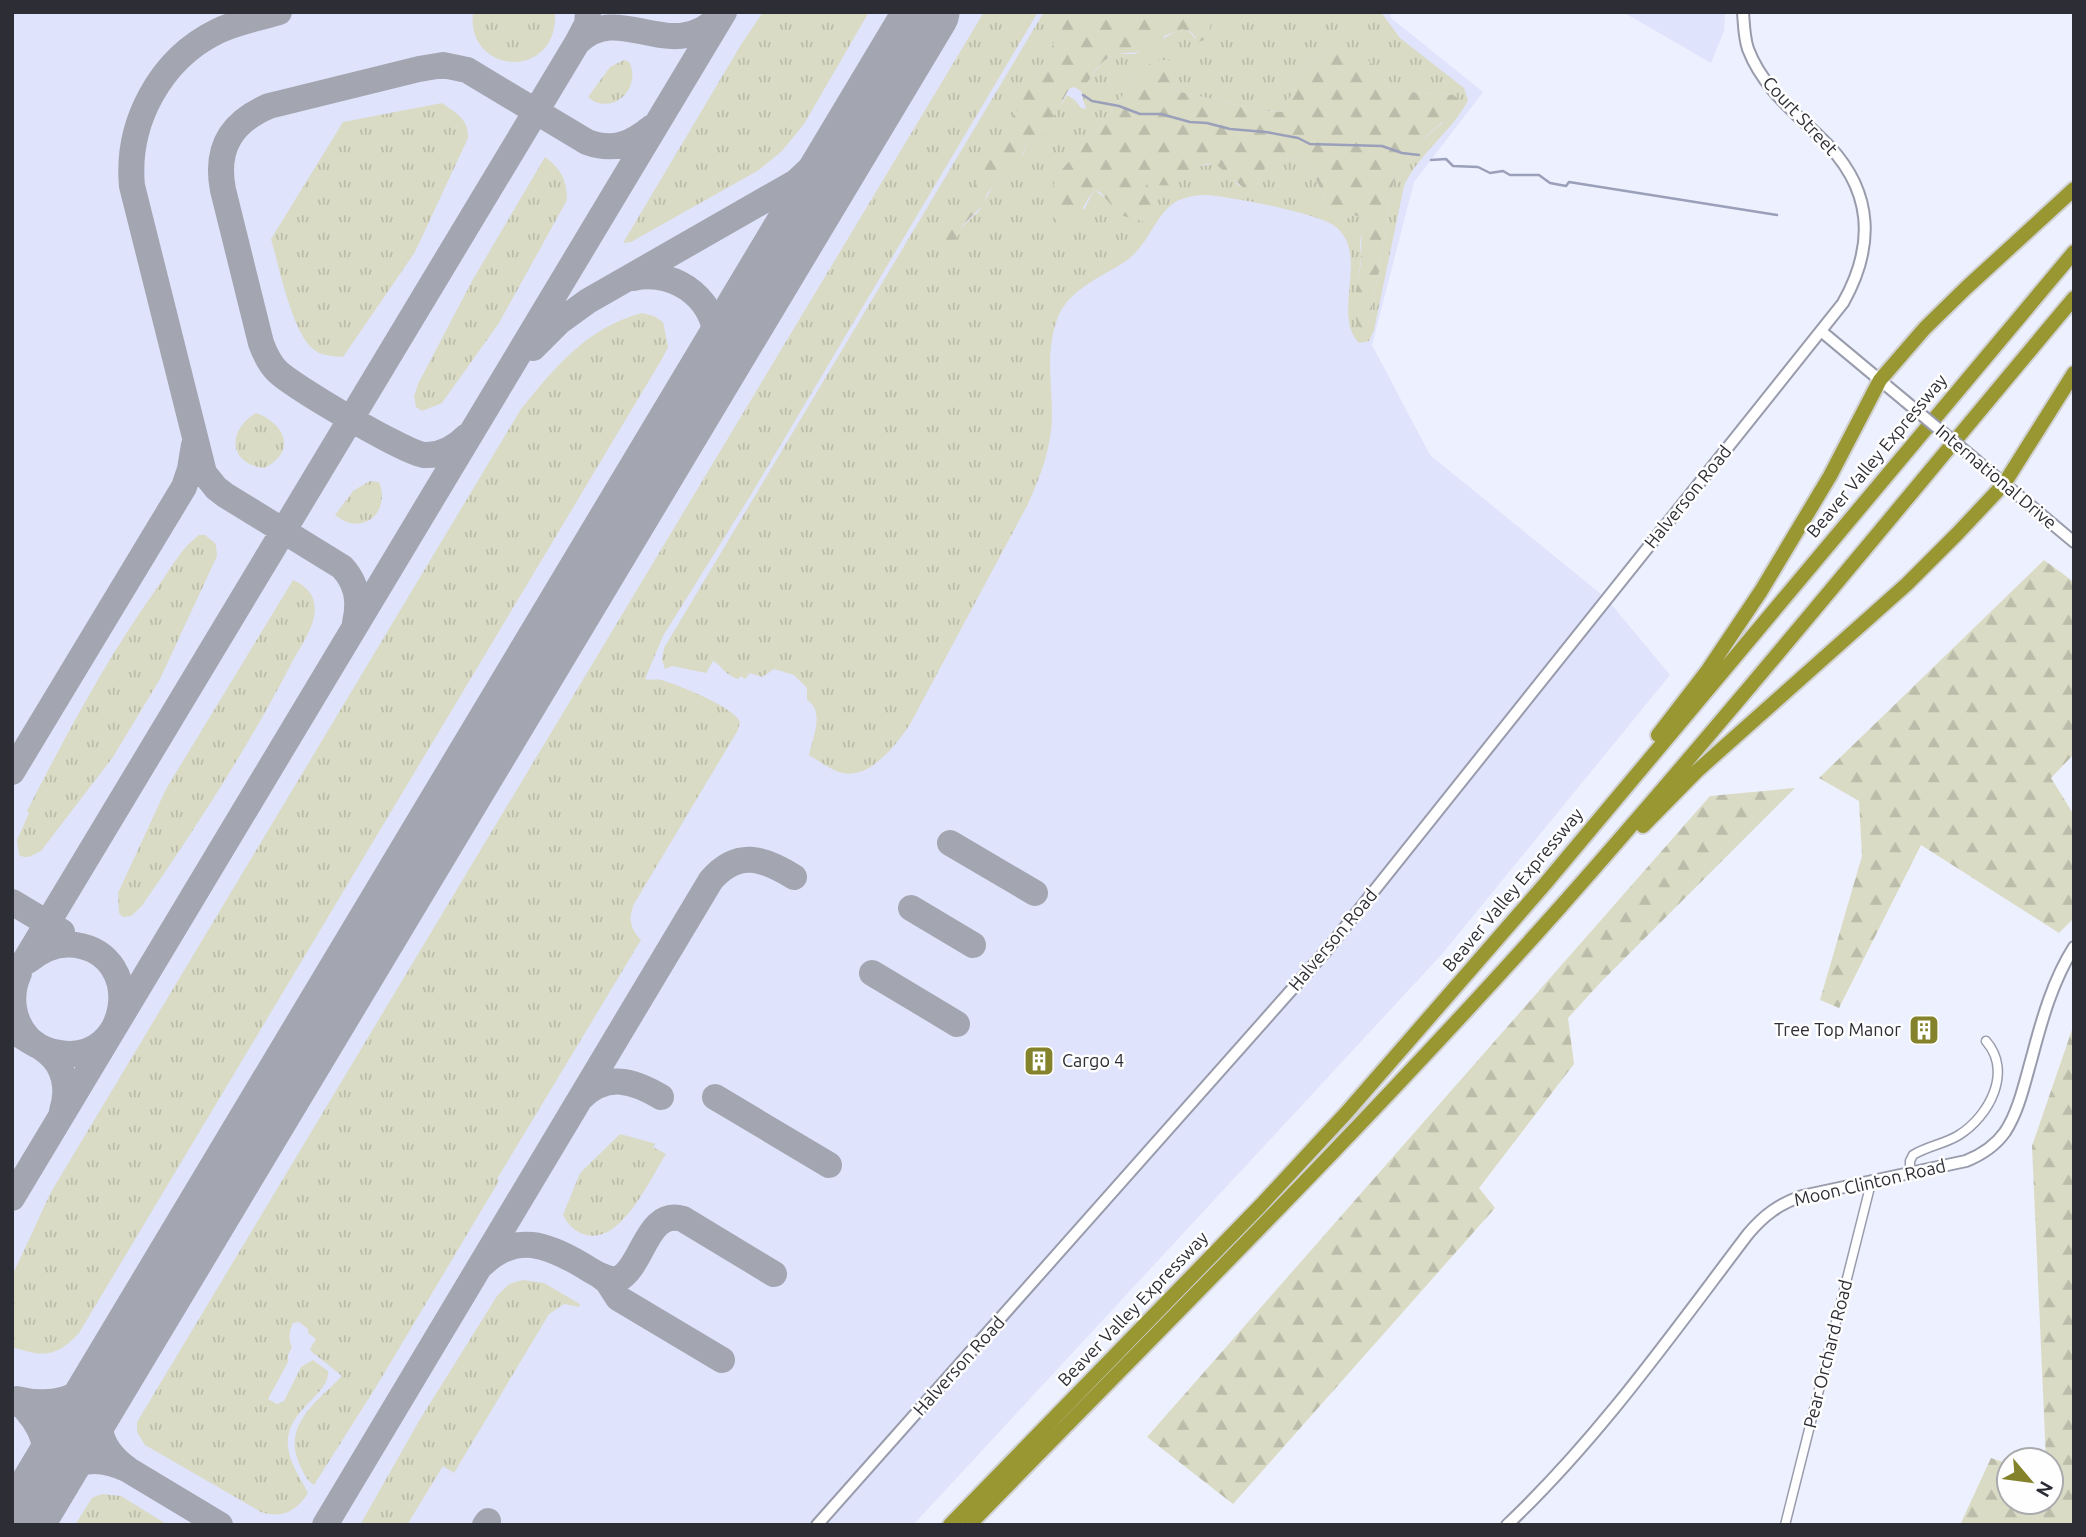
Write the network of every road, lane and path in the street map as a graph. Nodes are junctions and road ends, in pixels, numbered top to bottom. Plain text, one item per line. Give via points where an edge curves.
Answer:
1 (1743, 12) edge
2 (2074, 190) edge
3 (2074, 252) edge
4 (2074, 298) edge
5 (1821, 331) junction
6 (2074, 373) edge
7 (1880, 380) junction
8 (2004, 484) junction
9 (2074, 542) edge
10 (1552, 916) junction
11 (1511, 924) junction
12 (2074, 947) edge
13 (1986, 1041) dead end
14 (1910, 1174) junction
15 (1871, 1183) junction
16 (817, 1525) edge
17 (950, 1525) edge
18 (969, 1525) edge
19 (1507, 1525) edge
20 (1785, 1525) edge

1 - 5 street, Court Street via 1745,40 1758,71 1775,95 1838,156 1862,205 1866,237 1857,274 1843,303
2 - 7 highway via 1925,328
3 - 11 highway, Beaver Valley Expressway
4 - 10 highway, Beaver Valley Expressway via 1669,783
5 - 7 street, International Drive
5 - 16 street, Halverson Road via 1306,973
6 - 8 highway
7 - 8 street, International Drive, bridge
7 - 11 highway via 1830,476 1731,637
8 - 9 street, International Drive
8 - 10 highway via 1907,584 1697,771
10 - 18 highway, Beaver Valley Expressway via 1312,1174
11 - 17 highway, Beaver Valley Expressway via 1261,1205
12 - 14 street, Moon Clinton Road via 2049,998 2018,1104 2004,1133 1976,1157
13 - 14 street via 1995,1054 1998,1072 1988,1105 1959,1135 1913,1155
14 - 15 street, Moon Clinton Road
15 - 19 street, Moon Clinton Road via 1802,1196 1767,1213 1601,1424
15 - 20 street, Pear Orchard Road

